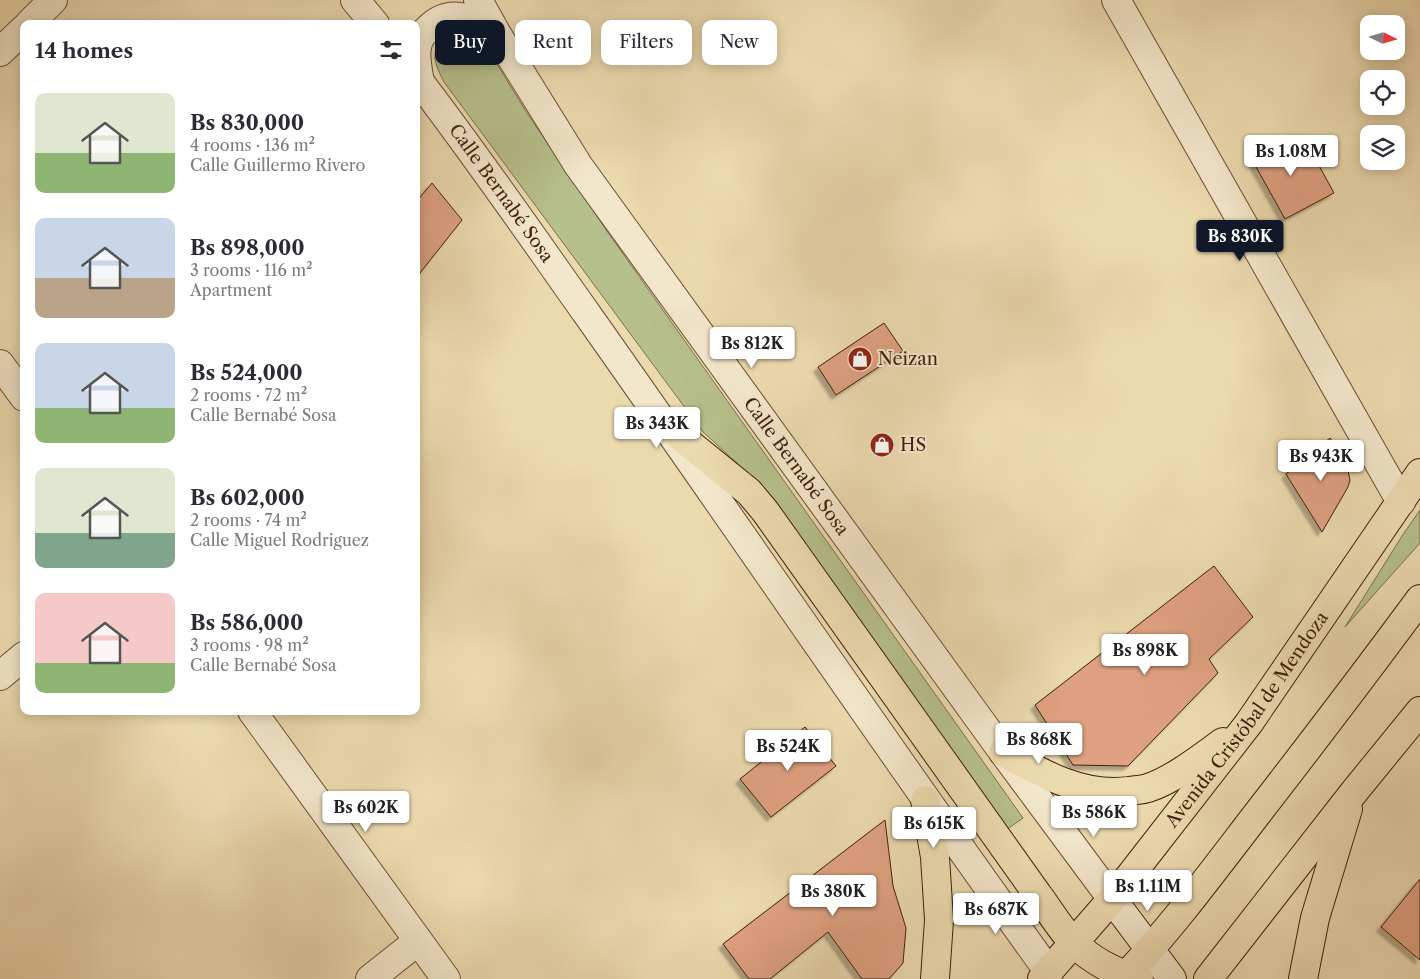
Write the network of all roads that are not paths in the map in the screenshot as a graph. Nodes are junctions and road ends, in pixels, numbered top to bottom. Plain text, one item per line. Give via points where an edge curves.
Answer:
1 (53, 0) edge
2 (355, 0) edge
3 (478, 0) edge
4 (1116, 0) edge
5 (33, 20) edge
6 (372, 20) edge
7 (439, 20) edge
8 (469, 20) edge
9 (489, 20) edge
10 (435, 22) edge
11 (20, 33) edge
12 (420, 40) edge
13 (505, 47) edge
14 (0, 52) edge
15 (420, 83) edge
16 (0, 364) edge
17 (20, 391) edge
18 (665, 424) junction
19 (1420, 473) edge
20 (1401, 502) junction
21 (1420, 599) edge
22 (20, 659) edge
23 (0, 676) edge
24 (1420, 711) edge
25 (255, 715) edge
26 (1249, 723) junction
27 (1003, 752) junction
28 (1354, 792) junction
29 (925, 800) junction
30 (1112, 899) junction
31 (418, 941) junction
32 (1074, 943) junction
33 (1150, 950) junction
34 (1205, 976) edge
35 (1049, 977) edge
36 (1129, 978) edge
37 (370, 979) edge
38 (446, 979) edge
39 (935, 979) edge
40 (1172, 979) edge
41 (1303, 979) edge

1 - 5 street
2 - 6 street
3 - 9 street, Calle Bernabé Sosa
4 - 20 street
7 - 8 street via 458,16
10 - 12 street
11 - 14 street
13 - 27 street, Calle Bernabé Sosa via 578,165
15 - 18 street, Calle Bernabé Sosa
16 - 17 street
18 - 29 street, Calle Bernabé Sosa
18 - 32 main road via 749,492 765,511
19 - 20 main road, Avenida Cristóbal de Mendoza
20 - 26 main road, Avenida Cristóbal de Mendoza
21 - 33 main road via 1366,674
22 - 23 street
24 - 28 main road
25 - 31 street
26 - 27 main road via 1178,773 1148,788 1112,793 1062,782
26 - 30 main road, Avenida Cristóbal de Mendoza
27 - 30 street, Calle Bernabé Sosa
28 - 34 main road
28 - 41 main road via 1315,918
29 - 35 street, Calle Bernabé Sosa
29 - 39 main road via 935,857 939,920
30 - 32 main road, Avenida Cristóbal de Mendoza
30 - 33 street, Calle Bernabé Sosa
31 - 37 street
31 - 38 street
32 - 35 main road, Avenida Cristóbal de Mendoza
32 - 36 main road via 1102,965
33 - 36 main road
33 - 40 street, Calle Bernabé Sosa

